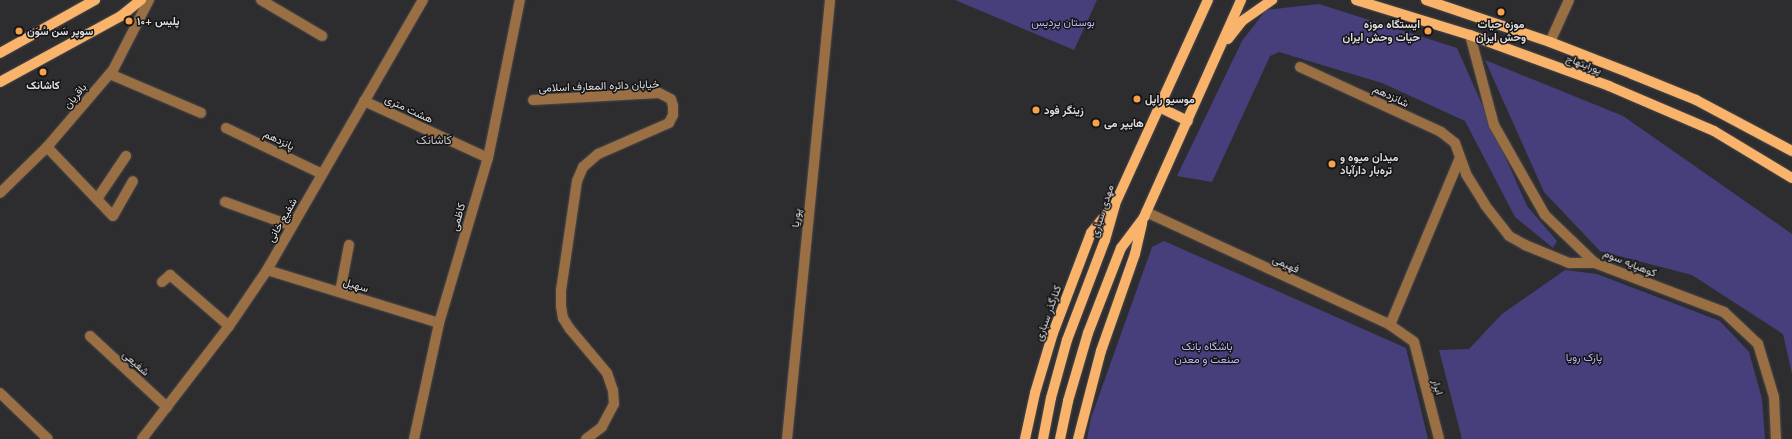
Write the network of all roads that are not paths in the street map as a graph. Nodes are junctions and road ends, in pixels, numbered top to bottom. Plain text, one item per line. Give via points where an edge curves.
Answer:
1 (95, 0) edge
2 (141, 0) edge
3 (149, 0) edge
4 (261, 0) edge
5 (423, 0) edge
6 (520, 0) edge
7 (830, 0) edge
8 (1208, 0) edge
9 (1241, 0) edge
10 (1272, 0) edge
11 (1356, 0) edge
12 (1426, 0) edge
13 (1569, 0) edge
14 (1470, 35) junction
15 (322, 36) dead end
16 (1550, 42) junction
17 (1218, 52) junction
18 (0, 53) edge
19 (1300, 67) dead end
20 (110, 74) junction
21 (0, 82) edge
22 (533, 100) dead end
23 (364, 101) junction
24 (1159, 108) junction
25 (201, 113) dead end
26 (1188, 121) junction
27 (226, 128) dead end
28 (47, 147) junction
29 (1792, 151) edge
30 (126, 156) dead end
31 (488, 158) junction
32 (1460, 158) junction
33 (322, 174) junction
34 (1792, 178) edge
35 (133, 181) dead end
36 (0, 193) edge
37 (97, 199) junction
38 (225, 202) dead end
39 (1115, 204) junction
40 (1145, 215) junction
41 (292, 226) junction
42 (350, 245) dead end
43 (1595, 263) junction
44 (267, 270) junction
45 (162, 282) dead end
46 (340, 292) junction
47 (439, 323) junction
48 (1390, 325) junction
49 (229, 326) junction
50 (90, 336) dead end
51 (1414, 342) joint
52 (0, 393) edge
53 (167, 407) junction
54 (48, 439) edge
55 (142, 439) edge
56 (414, 439) edge
57 (586, 439) edge
58 (787, 439) edge
59 (1025, 439) edge
60 (1043, 439) edge
61 (1060, 439) edge
62 (1078, 439) edge
63 (1439, 439) edge
64 (1776, 439) edge

1 - 18 main road
2 - 21 main road via 121,16
3 - 20 street, باقریان
4 - 15 street
5 - 23 street, شفیع خانی
6 - 31 street, کاظمی
7 - 58 street, پوریا
8 - 24 main road, مهدی سباری
9 - 17 main road
10 - 17 main road via 1242,21
11 - 14 main road, پورابتهاج
12 - 16 main road, پورابتهاج
13 - 16 street
14 - 34 main road, پورابتهاج via 1660,107 1714,131
14 - 43 street, کوهپایه سوم via 1494,125 1546,215
16 - 29 main road, پورابتهاج via 1696,100
17 - 26 main road
19 - 32 street, شانزدهم via 1441,132 1455,143
20 - 25 street
20 - 28 street, باقریان
22 - 57 street, خیابان دائره المعارف اسلامی via 659,93 667,95 673,106 673,116 669,123 598,154 583,167 577,181 561,306 563,318 570,329 607,373 613,390 614,404 602,427
23 - 31 street, هشت متری
23 - 33 street, شفیع خانی
24 - 26 main road
24 - 39 main road, مهدی سباری
26 - 40 main road
27 - 33 street, پانزدهم
28 - 36 street, باقریان
28 - 37 street
30 - 37 street
31 - 47 street, کاظمی
32 - 43 street, شانزدهم via 1466,174 1485,205 1510,236 1569,263
32 - 48 street
33 - 41 street, شفیع خانی
35 - 37 street via 113,216
38 - 41 street
39 - 59 main road, کنارگذر سباری via 1091,233 1052,333
39 - 60 main road, مهدی سباری via 1105,240 1067,340
40 - 48 street, فهیمی
40 - 61 main road via 1121,248 1088,333
40 - 62 main road via 1135,254 1101,351
41 - 44 street, شفیع خانی
42 - 46 street
43 - 64 street, کوهپایه سوم via 1724,312 1758,344 1774,397
44 - 46 street, سهیل
44 - 49 street, شفیع خانی
45 - 49 street via 170,275
46 - 47 street, سهیل
47 - 56 street, کاظمی
48 - 51 street, فهیمی
49 - 53 street, شفیع خانی
50 - 53 street, شفیعی
51 - 63 street, ابرار
52 - 54 street
53 - 55 street, شفیع خانی

